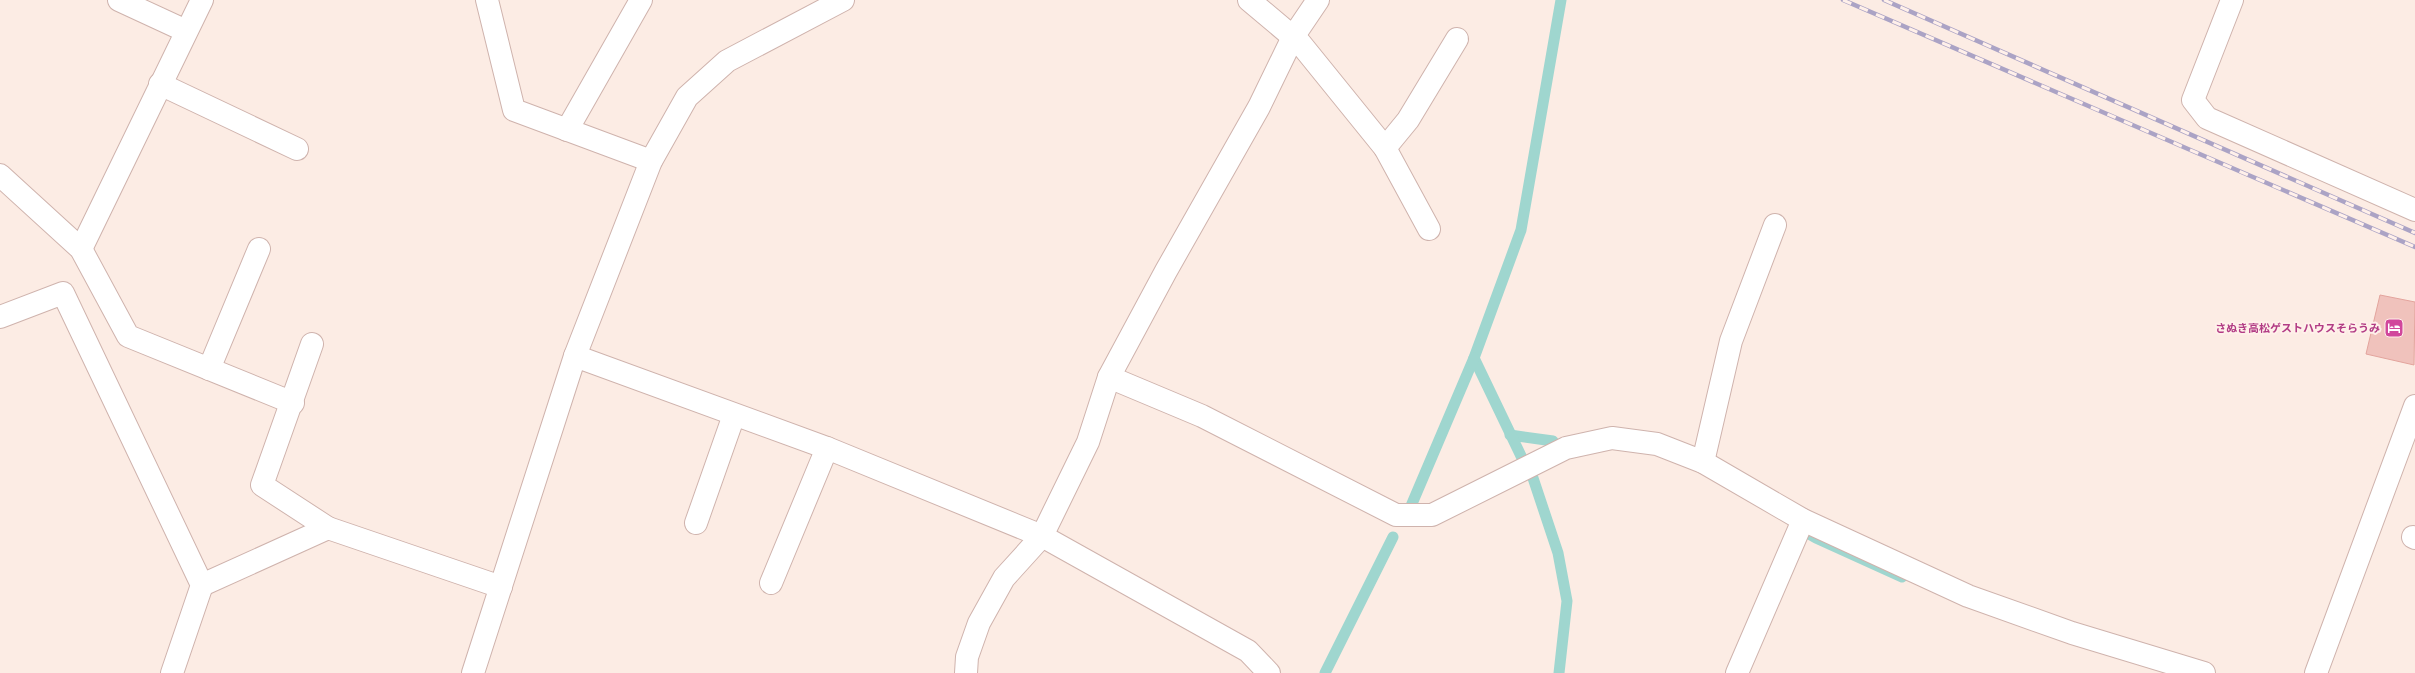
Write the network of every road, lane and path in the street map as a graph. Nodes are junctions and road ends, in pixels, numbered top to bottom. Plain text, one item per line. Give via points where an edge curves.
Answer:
1 (119, 0) edge
2 (202, 0) edge
3 (487, 0) edge
4 (641, 0) edge
5 (843, 0) edge
6 (1249, 0) edge
7 (1318, 0) edge
8 (2232, 0) edge
9 (186, 31) junction
10 (1293, 37) junction
11 (1457, 39) dead end
12 (160, 84) junction
13 (567, 130) junction
14 (1385, 148) junction
15 (297, 149) dead end
16 (651, 161) junction
17 (0, 175) edge
18 (2415, 210) edge
19 (1775, 225) dead end
20 (1429, 229) dead end
21 (80, 249) junction
22 (259, 249) dead end
23 (0, 318) edge
24 (312, 344) dead end
25 (575, 356) junction
26 (209, 369) junction
27 (1109, 377) junction
28 (293, 403) junction
29 (2415, 406) edge
30 (734, 415) junction
31 (827, 448) junction
32 (1703, 462) junction
33 (696, 523) dead end
34 (1801, 526) junction
35 (328, 528) junction
36 (1042, 536) junction
37 (770, 583) dead end
38 (202, 585) junction
39 (501, 587) junction
40 (172, 673) edge
41 (473, 673) edge
42 (966, 673) edge
43 (1269, 673) edge
44 (1736, 673) edge
45 (2204, 673) edge
46 (2316, 673) edge

1 - 9 street
2 - 9 street
3 - 13 street via 514,110
4 - 13 street
5 - 16 street via 727,61 687,97
6 - 10 street
7 - 10 street
8 - 18 street via 2193,100 2207,118
9 - 12 street
10 - 14 street
10 - 27 street via 1259,107
11 - 14 street via 1408,120
12 - 15 street
12 - 21 street
13 - 16 street
14 - 20 street
16 - 25 street
17 - 21 street
19 - 32 street via 1731,341
21 - 26 street via 128,336
22 - 26 street
23 - 38 street via 63,293
24 - 28 street
25 - 30 street
25 - 39 street
26 - 28 street
27 - 32 street via 1202,416 1396,515 1432,515 1566,448 1612,438 1657,444
27 - 36 street via 1088,442
28 - 35 street via 262,485
29 - 46 street
30 - 31 street
30 - 33 street
31 - 36 street
31 - 37 street
32 - 34 street
34 - 44 street
34 - 45 street via 1968,596 2072,633
35 - 38 street
35 - 39 street
36 - 42 street via 1004,578 979,623 967,657
36 - 43 street via 1248,651
38 - 40 street
39 - 41 street

